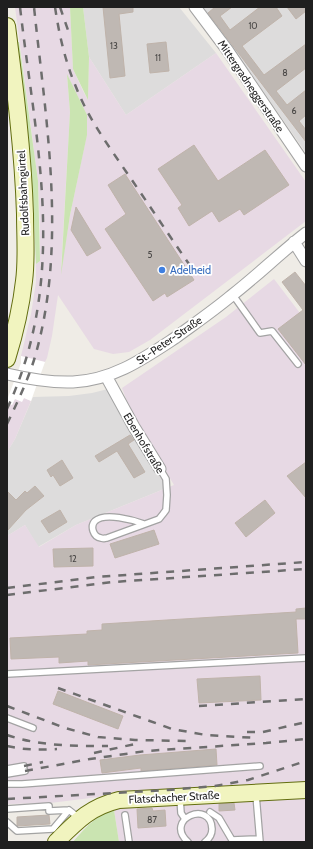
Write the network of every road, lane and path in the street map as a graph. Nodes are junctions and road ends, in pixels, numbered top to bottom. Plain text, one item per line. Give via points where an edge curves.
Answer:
1 (195, 7) edge
2 (7, 26) edge
3 (306, 166) edge
4 (306, 234) edge
5 (294, 242) junction
6 (306, 260) edge
7 (233, 295) junction
8 (7, 359) edge
9 (298, 364) dead end
10 (7, 374) edge
11 (106, 376) junction
12 (160, 469) joint
13 (144, 524) junction
14 (306, 658) edge
15 (7, 674) edge
16 (7, 718) edge
17 (32, 728) dead end
18 (260, 766) dead end
19 (7, 769) edge
20 (7, 774) edge
21 (7, 784) edge
22 (306, 790) edge
23 (256, 793) junction
24 (180, 797) junction
25 (210, 803) junction
26 (7, 809) edge
27 (74, 815) junction
28 (125, 815) dead end
29 (208, 818) junction
30 (185, 819) junction
31 (7, 822) edge
32 (260, 841) edge
33 (56, 842) edge
34 (129, 842) edge
35 (188, 842) edge
36 (205, 842) edge

1 - 3 street, Mittergradneggerstraße
2 - 8 street, Rudolfsbahngürtel via 21,144 26,253 21,307
4 - 5 street, St.-Peter-Straße
5 - 6 street
5 - 7 street, St.-Peter-Straße
7 - 9 lane via 260,333 272,331
7 - 11 street, St.-Peter-Straße via 159,348 124,370
10 - 11 street, St.-Peter-Straße via 52,382 74,382
11 - 12 street, Ebenhofstraße
12 - 13 lane, Ebenhofstraße via 166,478 166,510 159,519
13 - 13 lane, Ebenhofstraße via 120,517 102,518 92,526 96,536 107,538
14 - 15 lane
16 - 17 lane
18 - 21 lane
19 - 20 lane via 25,769
22 - 23 street, Flatschacher Straße
23 - 25 street, Flatschacher Straße
23 - 32 lane
24 - 25 street, Flatschacher Straße
24 - 27 street, Flatschacher Straße via 119,800
24 - 30 lane via 181,812
25 - 29 lane
25 - 32 lane via 232,840
26 - 27 lane via 49,806 49,811
27 - 31 lane via 53,829 17,831
27 - 33 street, Flatschacher Straße
28 - 34 lane
29 - 30 lane via 199,814
29 - 36 lane via 212,832
30 - 35 lane via 182,823 182,834

